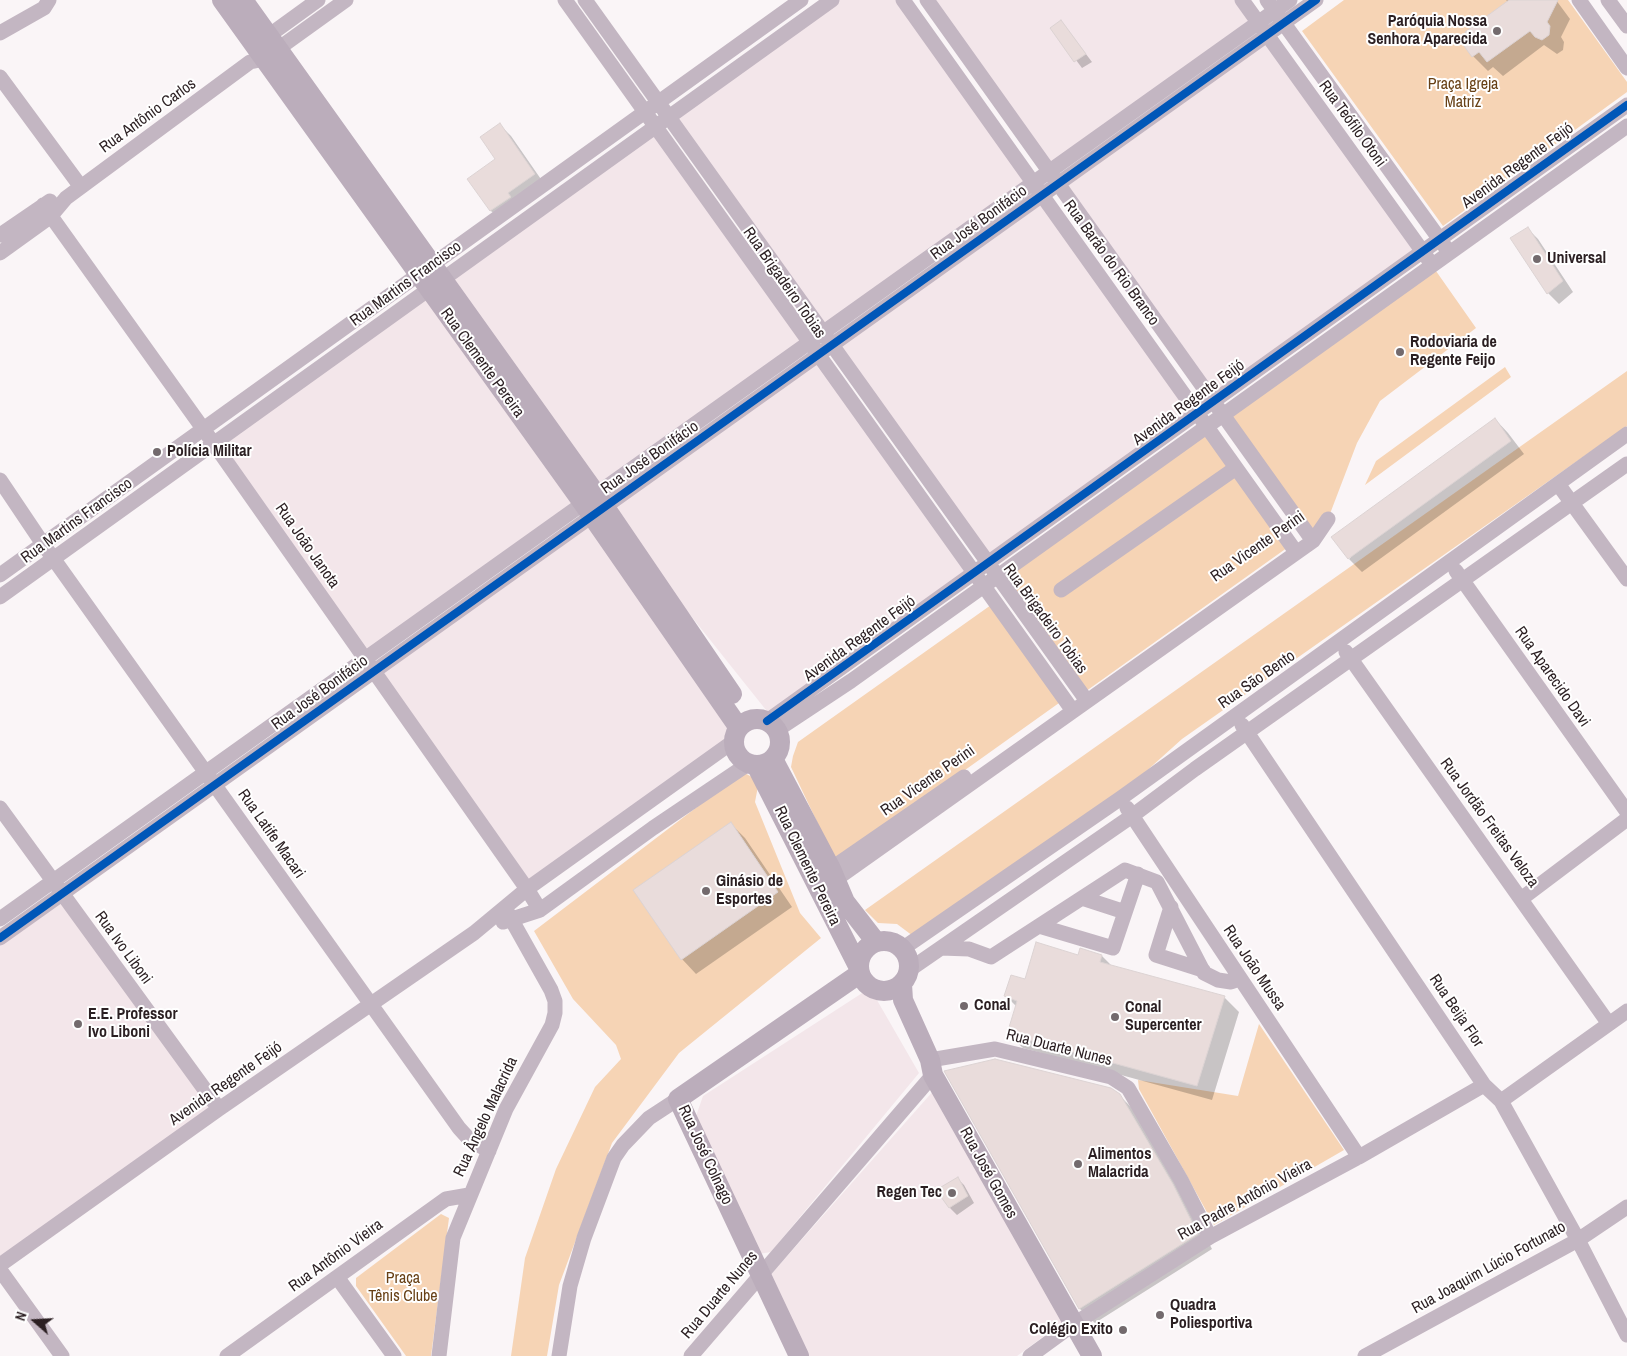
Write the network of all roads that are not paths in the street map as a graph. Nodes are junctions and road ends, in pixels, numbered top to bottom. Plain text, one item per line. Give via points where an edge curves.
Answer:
1 (49, 0) edge
2 (222, 0) edge
3 (243, 0) edge
4 (318, 0) edge
5 (346, 0) edge
6 (565, 0) edge
7 (585, 0) edge
8 (801, 0) edge
9 (832, 0) edge
10 (903, 0) edge
11 (928, 0) edge
12 (1242, 0) edge
13 (1290, 0) edge
14 (1316, 0) edge
15 (1579, 0) edge
16 (1608, 0) edge
17 (1275, 11) edge
18 (1627, 26) edge
19 (1262, 29) junction
20 (0, 33) edge
21 (263, 50) junction
22 (1627, 68) edge
23 (0, 77) edge
24 (658, 102) junction
25 (1627, 106) edge
26 (645, 112) junction
27 (669, 117) junction
28 (656, 126) junction
29 (1627, 126) edge
30 (1554, 157) junction
31 (571, 165) junction
32 (1564, 171) junction
33 (1053, 178) junction
34 (582, 180) junction
35 (81, 187) junction
36 (1037, 189) junction
37 (1507, 191) junction
38 (1517, 205) junction
39 (46, 211) junction
40 (0, 235) edge
41 (1440, 239) junction
42 (1422, 252) junction
43 (0, 253) edge
44 (1450, 253) junction
45 (1434, 266) junction
46 (431, 276) junction
47 (1350, 304) junction
48 (1359, 318) junction
49 (823, 333) junction
50 (832, 345) junction
51 (814, 349) junction
52 (1214, 402) junction
53 (1198, 414) junction
54 (1223, 415) junction
55 (1207, 427) junction
56 (203, 429) junction
57 (1627, 434) edge
58 (214, 444) junction
59 (903, 445) junction
60 (889, 454) junction
61 (1627, 464) edge
62 (1236, 468) junction
63 (0, 480) edge
64 (1558, 484) junction
65 (1572, 504) junction
66 (593, 505) junction
67 (1310, 537) joint
68 (43, 544) junction
69 (1294, 549) junction
70 (54, 559) junction
71 (1449, 561) junction
72 (993, 570) junction
73 (0, 575) edge
74 (1461, 579) junction
75 (1627, 579) edge
76 (979, 580) junction
77 (1061, 590) dead end
78 (0, 597) edge
79 (1340, 642) junction
80 (365, 659) junction
81 (1350, 659) junction
82 (374, 672) junction
83 (1084, 698) junction
84 (1071, 707) junction
85 (1236, 716) junction
86 (753, 728) junction
87 (1247, 732) junction
88 (759, 763) junction
89 (206, 772) junction
90 (215, 785) junction
91 (1121, 798) junction
92 (0, 808) edge
93 (639, 809) junction
94 (1627, 812) edge
95 (1132, 816) junction
96 (1627, 819) edge
97 (653, 828) junction
98 (1138, 874) junction
99 (825, 880) junction
100 (53, 881) junction
101 (527, 889) junction
102 (62, 894) junction
103 (1082, 898) junction
104 (1521, 899) junction
105 (1171, 908) junction
106 (540, 910) junction
107 (1125, 912) junction
108 (508, 914) junction
109 (0, 919) edge
110 (1039, 926) junction
111 (0, 938) edge
112 (876, 942) junction
113 (941, 948) junction
114 (902, 949) junction
115 (859, 970) junction
116 (1203, 970) junction
117 (906, 977) junction
118 (1240, 979) junction
119 (372, 1005) junction
120 (1627, 1011) edge
121 (1609, 1024) junction
122 (932, 1067) junction
123 (1484, 1085) junction
124 (678, 1099) junction
125 (1501, 1101) junction
126 (219, 1109) junction
127 (489, 1151) junction
128 (1359, 1157) junction
129 (470, 1195) junction
130 (1627, 1207) edge
131 (1210, 1237) junction
132 (1578, 1240) junction
133 (0, 1265) edge
134 (0, 1270) edge
135 (760, 1275) junction
136 (336, 1278) junction
137 (1074, 1324) junction
138 (1627, 1335) edge
139 (62, 1356) edge
140 (227, 1356) edge
141 (394, 1356) edge
142 (439, 1356) edge
143 (559, 1356) edge
144 (690, 1356) edge
145 (799, 1356) edge
146 (1030, 1356) edge
147 (1092, 1356) edge
148 (1365, 1356) edge

1 - 20 street via 44,8
2 - 21 main road, Rua Clemente Pereira
3 - 21 main road, Rua Clemente Pereira
4 - 21 street, Rua Antônio Carlos
5 - 21 street, Rua Antônio Carlos
6 - 26 street, Rua Brigadeiro Tobias
7 - 24 street, Rua Brigadeiro Tobias
8 - 24 street, Rua Martins Francisco
9 - 27 street, Rua Martins Francisco
10 - 36 street, Rua Barão do Rio Branco
11 - 33 street, Rua Barão do Rio Branco
12 - 19 street, Rua Teófilo Otoni
13 - 17 street, Rua José Bonifácio
14 - 17 street, Rua José Bonifácio
15 - 22 street
16 - 18 street
17 - 19 street, Rua José Bonifácio
17 - 41 street, Rua Teófilo Otoni
19 - 33 street, Rua José Bonifácio
19 - 42 street, Rua Teófilo Otoni
21 - 35 street, Rua Antônio Carlos
21 - 46 main road, Rua Clemente Pereira
23 - 35 street
24 - 26 street, Rua Martins Francisco
24 - 27 street, Rua Brigadeiro Tobias
25 - 30 street, Avenida Regente Feijó
26 - 28 street, Rua Brigadeiro Tobias
26 - 31 street, Rua Martins Francisco
27 - 28 street, Rua Martins Francisco
27 - 49 street, Rua Brigadeiro Tobias
28 - 34 street, Rua Martins Francisco
28 - 51 street, Rua Brigadeiro Tobias
29 - 32 street, Avenida Regente Feijó
30 - 32 street
30 - 37 street, Avenida Regente Feijó
31 - 34 street
31 - 46 street, Rua Martins Francisco
32 - 38 street, Avenida Regente Feijó
33 - 36 street, Rua José Bonifácio
33 - 52 street, Rua Barão do Rio Branco
34 - 46 street, Rua Martins Francisco
35 - 39 street, Rua Antônio Carlos
36 - 49 street, Rua José Bonifácio
36 - 50 street, Rua José Bonifácio
36 - 53 street, Rua Barão do Rio Branco
37 - 38 street
37 - 41 street, Avenida Regente Feijó
38 - 44 street, Avenida Regente Feijó
39 - 40 street
39 - 43 street
39 - 56 street, Rua João Janota
41 - 42 street, Avenida Regente Feijó
41 - 44 street, Rua Teófilo Otoni
42 - 45 street, Rua Teófilo Otoni
42 - 47 street, Avenida Regente Feijó
44 - 45 street, Avenida Regente Feijó
45 - 48 street, Avenida Regente Feijó
46 - 56 street, Rua Martins Francisco
46 - 58 street, Rua Martins Francisco
46 - 66 main road, Rua Clemente Pereira
47 - 48 street
47 - 52 street, Avenida Regente Feijó
48 - 54 street, Avenida Regente Feijó
49 - 50 street, Rua Brigadeiro Tobias
49 - 51 street, Rua José Bonifácio
50 - 51 street, Rua José Bonifácio
50 - 59 street, Rua Brigadeiro Tobias
51 - 60 street, Rua Brigadeiro Tobias
51 - 66 street, Rua José Bonifácio
52 - 53 street, Avenida Regente Feijó
52 - 54 street, Rua Barão do Rio Branco
53 - 55 street, Rua Barão do Rio Branco
53 - 72 street, Avenida Regente Feijó
54 - 55 street, Avenida Regente Feijó
54 - 67 street, Rua Barão do Rio Branco
55 - 62 street, Rua Barão do Rio Branco
55 - 72 street, Avenida Regente Feijó
56 - 58 street, Rua João Janota
56 - 68 street, Rua Martins Francisco
57 - 64 street, Rua São Bento
58 - 70 street, Rua Martins Francisco
58 - 80 street, Rua João Janota
59 - 60 street
59 - 72 street, Rua Brigadeiro Tobias
60 - 76 street, Rua Brigadeiro Tobias
61 - 65 street
62 - 69 street, Rua Barão do Rio Branco
62 - 77 street
63 - 68 street, Rua Latife Macari
64 - 65 street
64 - 71 street, Rua São Bento
65 - 74 street
65 - 75 street
66 - 80 street, Rua José Bonifácio
66 - 82 street, Rua José Bonifácio
66 - 86 main road, Rua Clemente Pereira
67 - 69 street, Rua Vicente Perini
68 - 70 street, Rua Latife Macari
68 - 73 street, Rua Martins Francisco
69 - 83 street, Rua Vicente Perini
70 - 78 street, Rua Martins Francisco
70 - 89 street, Rua Latife Macari
71 - 74 street, Rua Aparecido Davi
71 - 79 street, Rua São Bento
72 - 76 street, Avenida Regente Feijó
72 - 83 street, Rua Brigadeiro Tobias
74 - 81 street
74 - 94 street, Rua Aparecido Davi
76 - 84 street, Rua Brigadeiro Tobias
76 - 86 street, Avenida Regente Feijó via 847,675
79 - 81 street, Rua Jordão Freitas Veloza
79 - 85 street, Rua São Bento
80 - 82 street, Rua João Janota
80 - 89 street, Rua José Bonifácio
81 - 87 street
81 - 104 street, Rua Jordão Freitas Veloza
82 - 90 street, Rua José Bonifácio
82 - 101 street, Rua João Janota
83 - 84 street, Rua Vicente Perini
84 - 99 street, Rua Vicente Perini
85 - 87 street, Rua Beija Flor
85 - 91 street, Rua São Bento
86 - 88 main road, Rua Clemente Pereira via 739,757
86 - 88 main road via 780,745
86 - 93 street, Avenida Regente Feijó
87 - 95 street
87 - 123 street, Rua Beija Flor
88 - 97 street, Avenida Regente Feijó
88 - 99 main road, Rua Clemente Pereira
89 - 90 street, Rua Latife Macari
89 - 100 street, Rua José Bonifácio
90 - 102 street, Rua José Bonifácio
90 - 119 street, Rua Latife Macari
91 - 95 street, Rua João Mussa
91 - 114 street, Rua São Bento
92 - 100 street, Rua Ivo Liboni
93 - 97 street
93 - 101 street, Avenida Regente Feijó
95 - 113 street
95 - 118 street, Rua João Mussa
96 - 104 street
97 - 106 street, Avenida Regente Feijó
98 - 103 street via 1125,870
98 - 105 street via 1157,882
98 - 107 street
99 - 112 main road, Rua Clemente Pereira
99 - 115 main road, Rua Clemente Pereira
100 - 102 street, Rua Ivo Liboni
100 - 109 street, Rua José Bonifácio
101 - 106 street, Rua João Janota
101 - 108 street, Avenida Regente Feijó
102 - 111 street, Rua José Bonifácio
102 - 126 street, Rua Ivo Liboni
103 - 107 street
103 - 110 street
104 - 121 street, Rua Jordão Freitas Veloza
105 - 116 street
105 - 116 street via 1156,956
106 - 108 street, Avenida Regente Feijó
107 - 110 street via 1113,948
108 - 119 street, Avenida Regente Feijó via 474,933
108 - 127 street, Rua Ângelo Malacrida via 551,990 555,1013 552,1025 522,1076
110 - 113 street via 991,957 969,949
112 - 114 main road via 890,941
112 - 115 main road via 863,951
113 - 117 street
114 - 117 main road via 909,962
115 - 117 main road via 864,982 877,991 892,991
115 - 124 main road, Rua José Colnago
116 - 118 street via 1218,980 1231,982
117 - 122 main road, Rua José Gomes via 903,1000
118 - 128 street, Rua João Mussa
119 - 126 street, Avenida Regente Feijó
119 - 127 street, Rua Latife Macari via 459,1128
120 - 121 street
121 - 125 street
122 - 131 street, Rua Duarte Nunes via 995,1049 1111,1077 1128,1088
122 - 135 street, Rua Duarte Nunes
122 - 137 main road, Rua José Gomes
123 - 125 street, Rua Beija Flor
123 - 128 street, Rua Padre Antônio Vieira
124 - 135 main road, Rua José Colnago
124 - 143 street via 649,1118 614,1158 570,1286
125 - 132 street, Rua Beija Flor
126 - 133 street, Avenida Regente Feijó
127 - 129 street, Rua Ângelo Malacrida
128 - 131 street, Rua Padre Antônio Vieira
129 - 136 street, Rua Antônio Vieira via 446,1199
129 - 142 street, Rua Ângelo Malacrida via 452,1245
130 - 132 street, Rua Joaquim Lúcio Fortunato
131 - 137 street, Rua Padre Antônio Vieira
132 - 138 street, Rua Beija Flor
132 - 148 street, Rua Joaquim Lúcio Fortunato
134 - 139 street
135 - 144 street, Rua Duarte Nunes
135 - 145 main road, Rua José Colnago
136 - 140 street, Rua Antônio Vieira
136 - 141 street
137 - 146 street, Rua Padre Antônio Vieira
137 - 147 main road, Rua José Gomes

